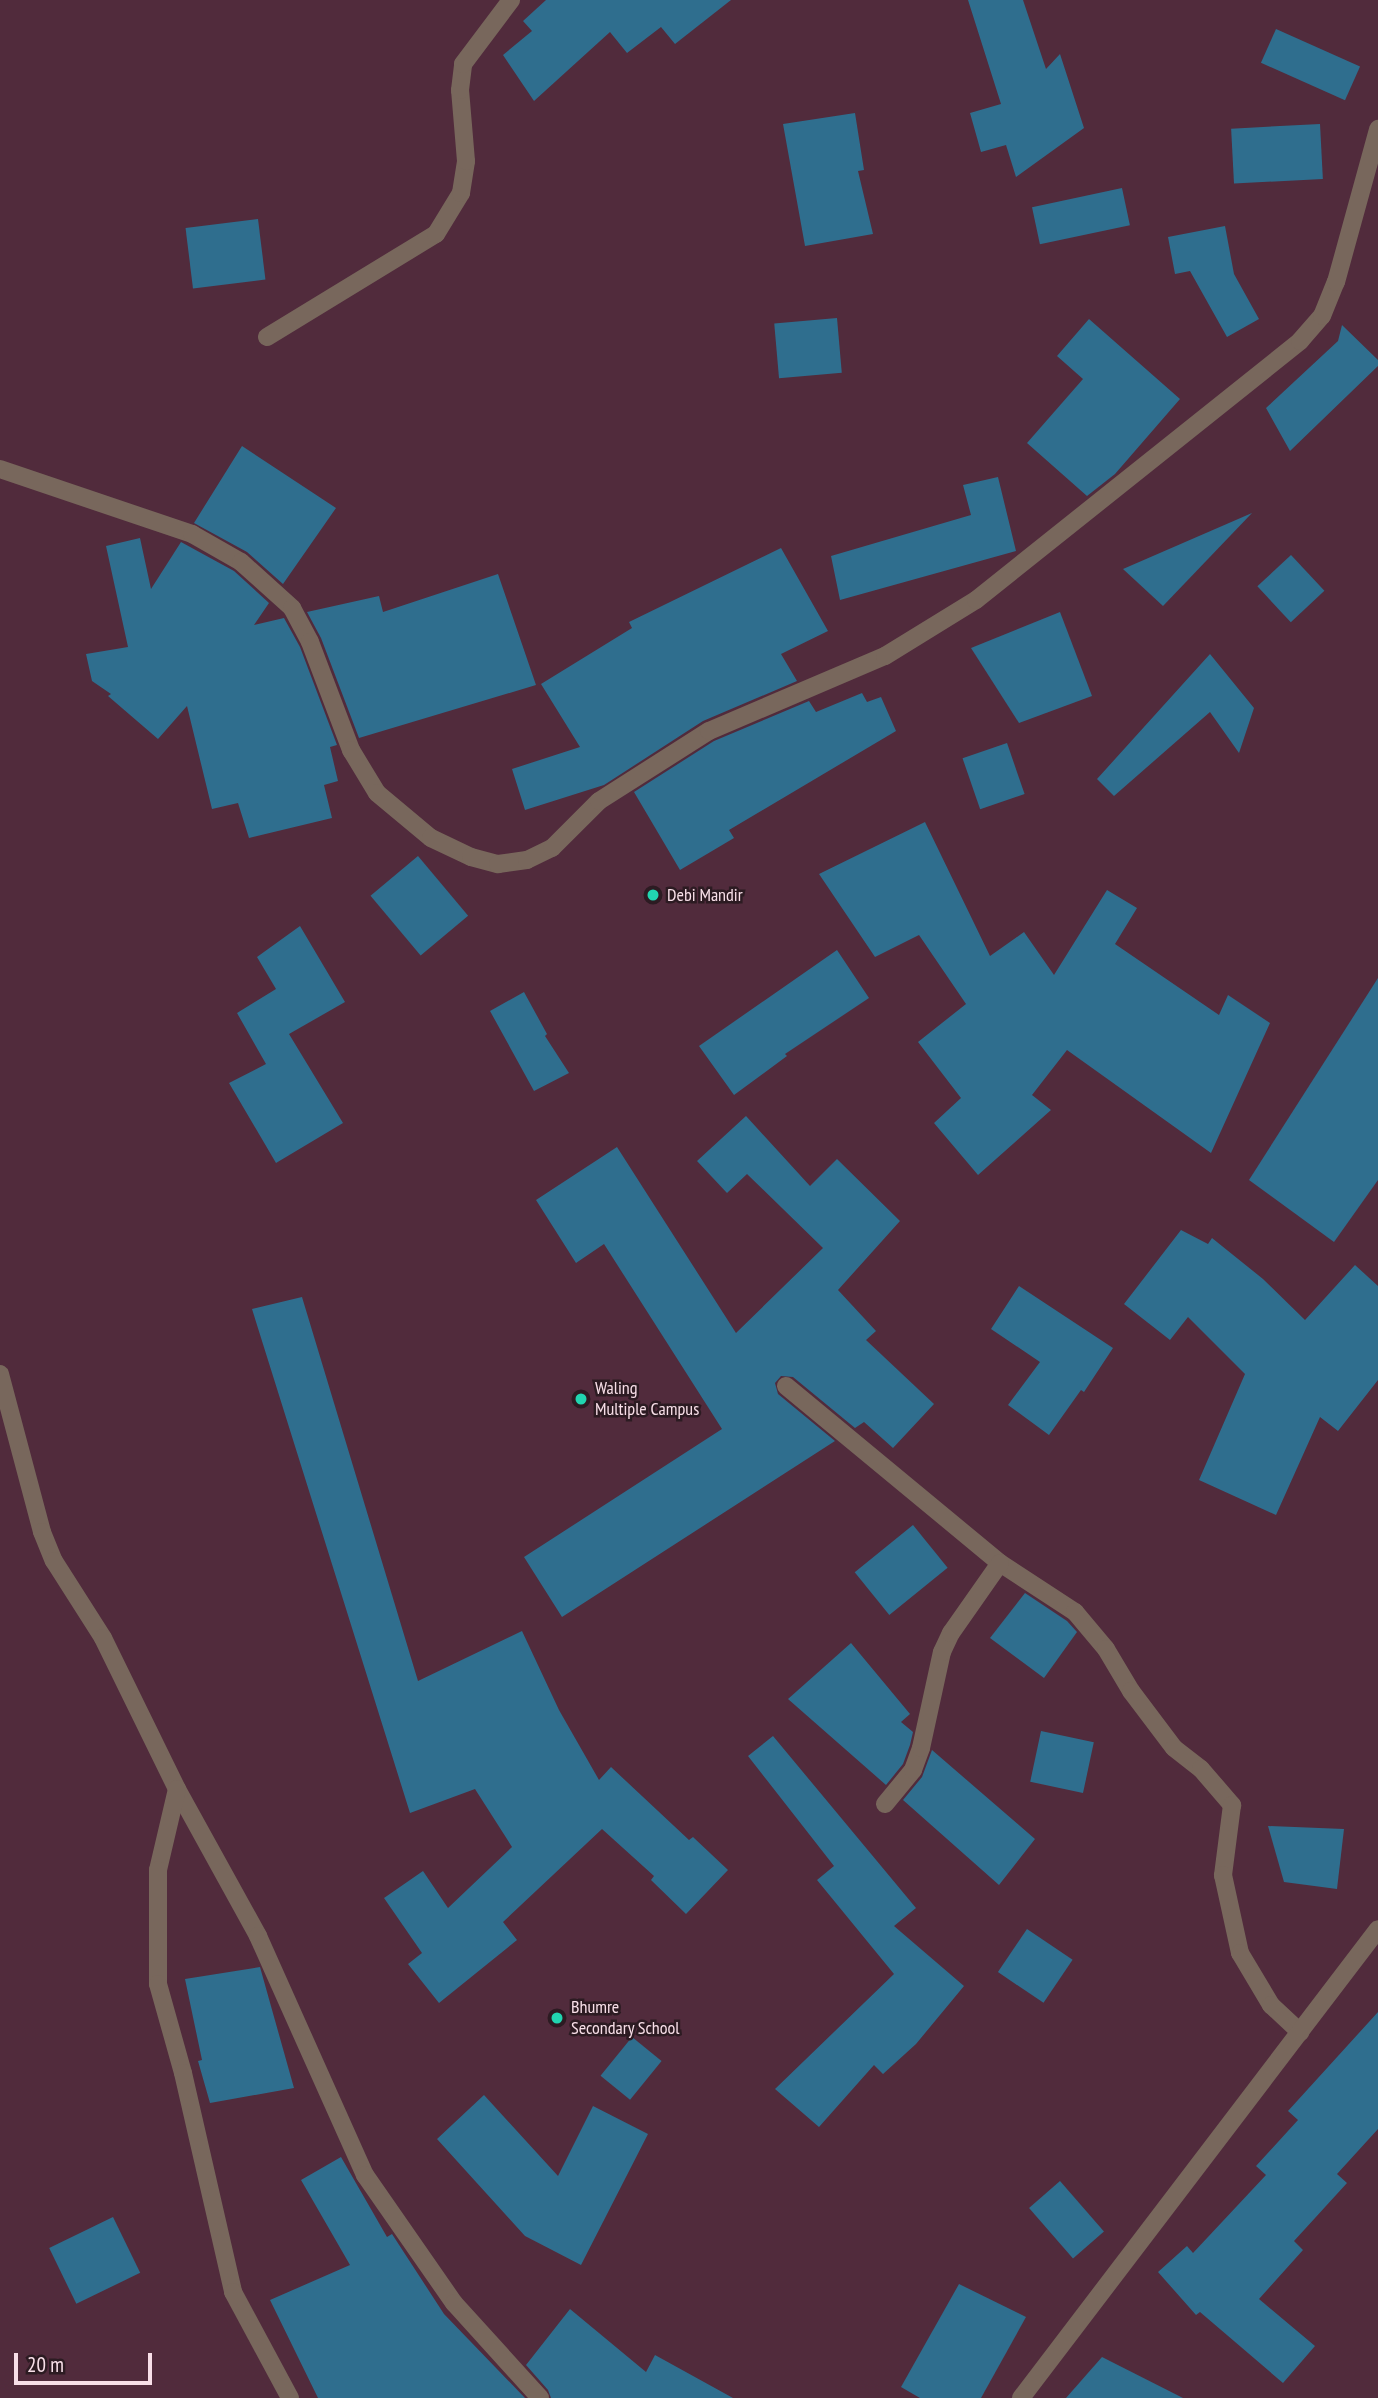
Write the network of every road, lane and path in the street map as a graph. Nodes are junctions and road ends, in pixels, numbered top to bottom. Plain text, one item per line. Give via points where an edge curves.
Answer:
1 (511, 0) edge
2 (1378, 129) edge
3 (267, 337) dead end
4 (0, 469) edge
5 (0, 1374) edge
6 (786, 1386) dead end
7 (1000, 1563) junction
8 (177, 1789) junction
9 (885, 1804) dead end
10 (1378, 1929) edge
11 (1300, 2032) junction
12 (290, 2398) edge
13 (540, 2398) edge
14 (1021, 2398) edge

1 - 3 street via 463,64 460,90 466,161 461,193 436,234
2 - 4 street via 1336,282 1322,316 1300,341 976,600 884,656 709,731 599,801 552,848 527,860 498,864 471,856 431,838 377,793 351,750 310,642 292,608 241,562 192,534
5 - 8 street via 54,1561 103,1638
6 - 7 street
7 - 9 street via 951,1633 942,1652 913,1770
7 - 11 street via 1075,1612 1174,1748 1201,1769 1232,1805 1223,1875 1240,1953 1271,2005
8 - 12 street via 158,1870 158,1984 233,2292
8 - 13 street via 258,1936 365,2175 454,2303
10 - 11 street
11 - 14 street

